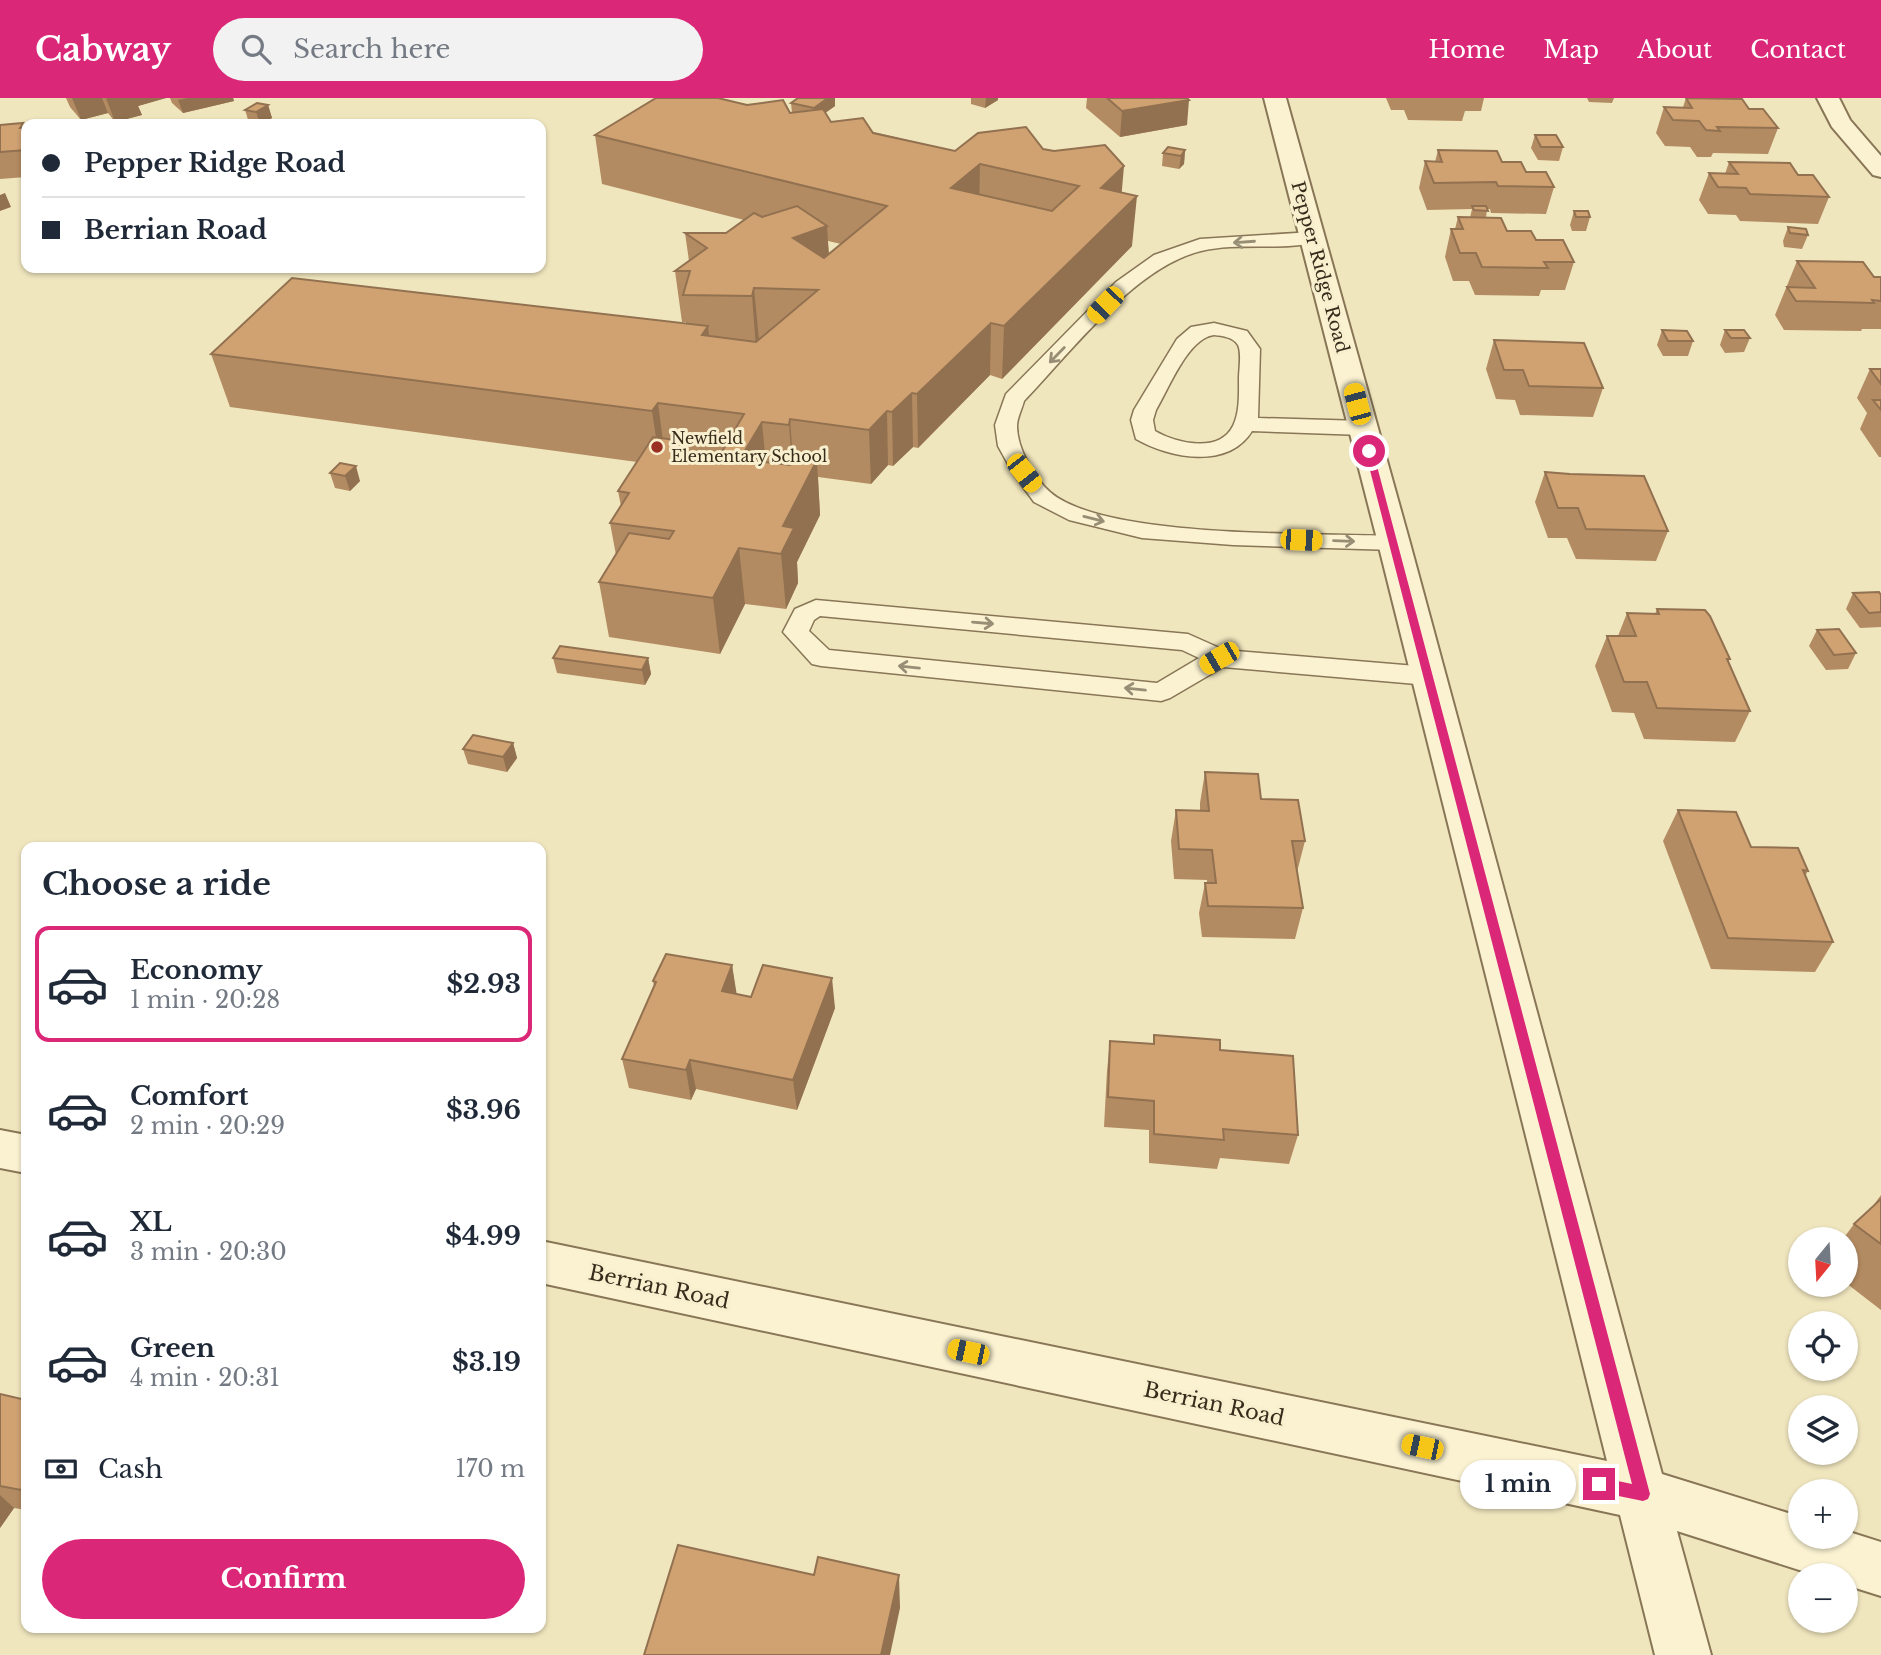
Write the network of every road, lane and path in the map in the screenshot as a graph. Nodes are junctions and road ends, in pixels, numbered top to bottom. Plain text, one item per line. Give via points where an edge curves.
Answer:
1 (1275, 98) edge
2 (1828, 98) edge
3 (1881, 170) edge
4 (1312, 238) junction
5 (1245, 424) junction
6 (1363, 428) junction
7 (1394, 543) junction
8 (1219, 658) junction
9 (1428, 676) junction
10 (0, 1149) edge
11 (21, 1153) edge
12 (546, 1263) edge
13 (1643, 1494) junction
14 (1881, 1569) edge
15 (1683, 1655) edge

1 - 4 street, Pepper Ridge Road
2 - 3 street via 1840,122
4 - 6 street, Pepper Ridge Road
4 -> 7 lane via 1200,245 1161,259 1123,286 1014,399 1006,425 1009,446 1042,497 1090,518 1142,531
5 - 5 lane via 1247,340 1226,330 1198,331 1184,343 1145,410 1144,435 1170,446 1204,449 1234,440
5 - 6 lane
6 - 7 street, Pepper Ridge Road
7 - 9 street, Pepper Ridge Road
8 -> 8 lane via 1161,692 821,658 796,632 804,615 816,608 1188,642
8 - 9 lane
9 - 13 street, Pepper Ridge Road
10 - 11 street
12 - 13 street, Berrian Road
13 - 14 street, Berrian Road
13 - 15 street, Pepper Ridge Road

